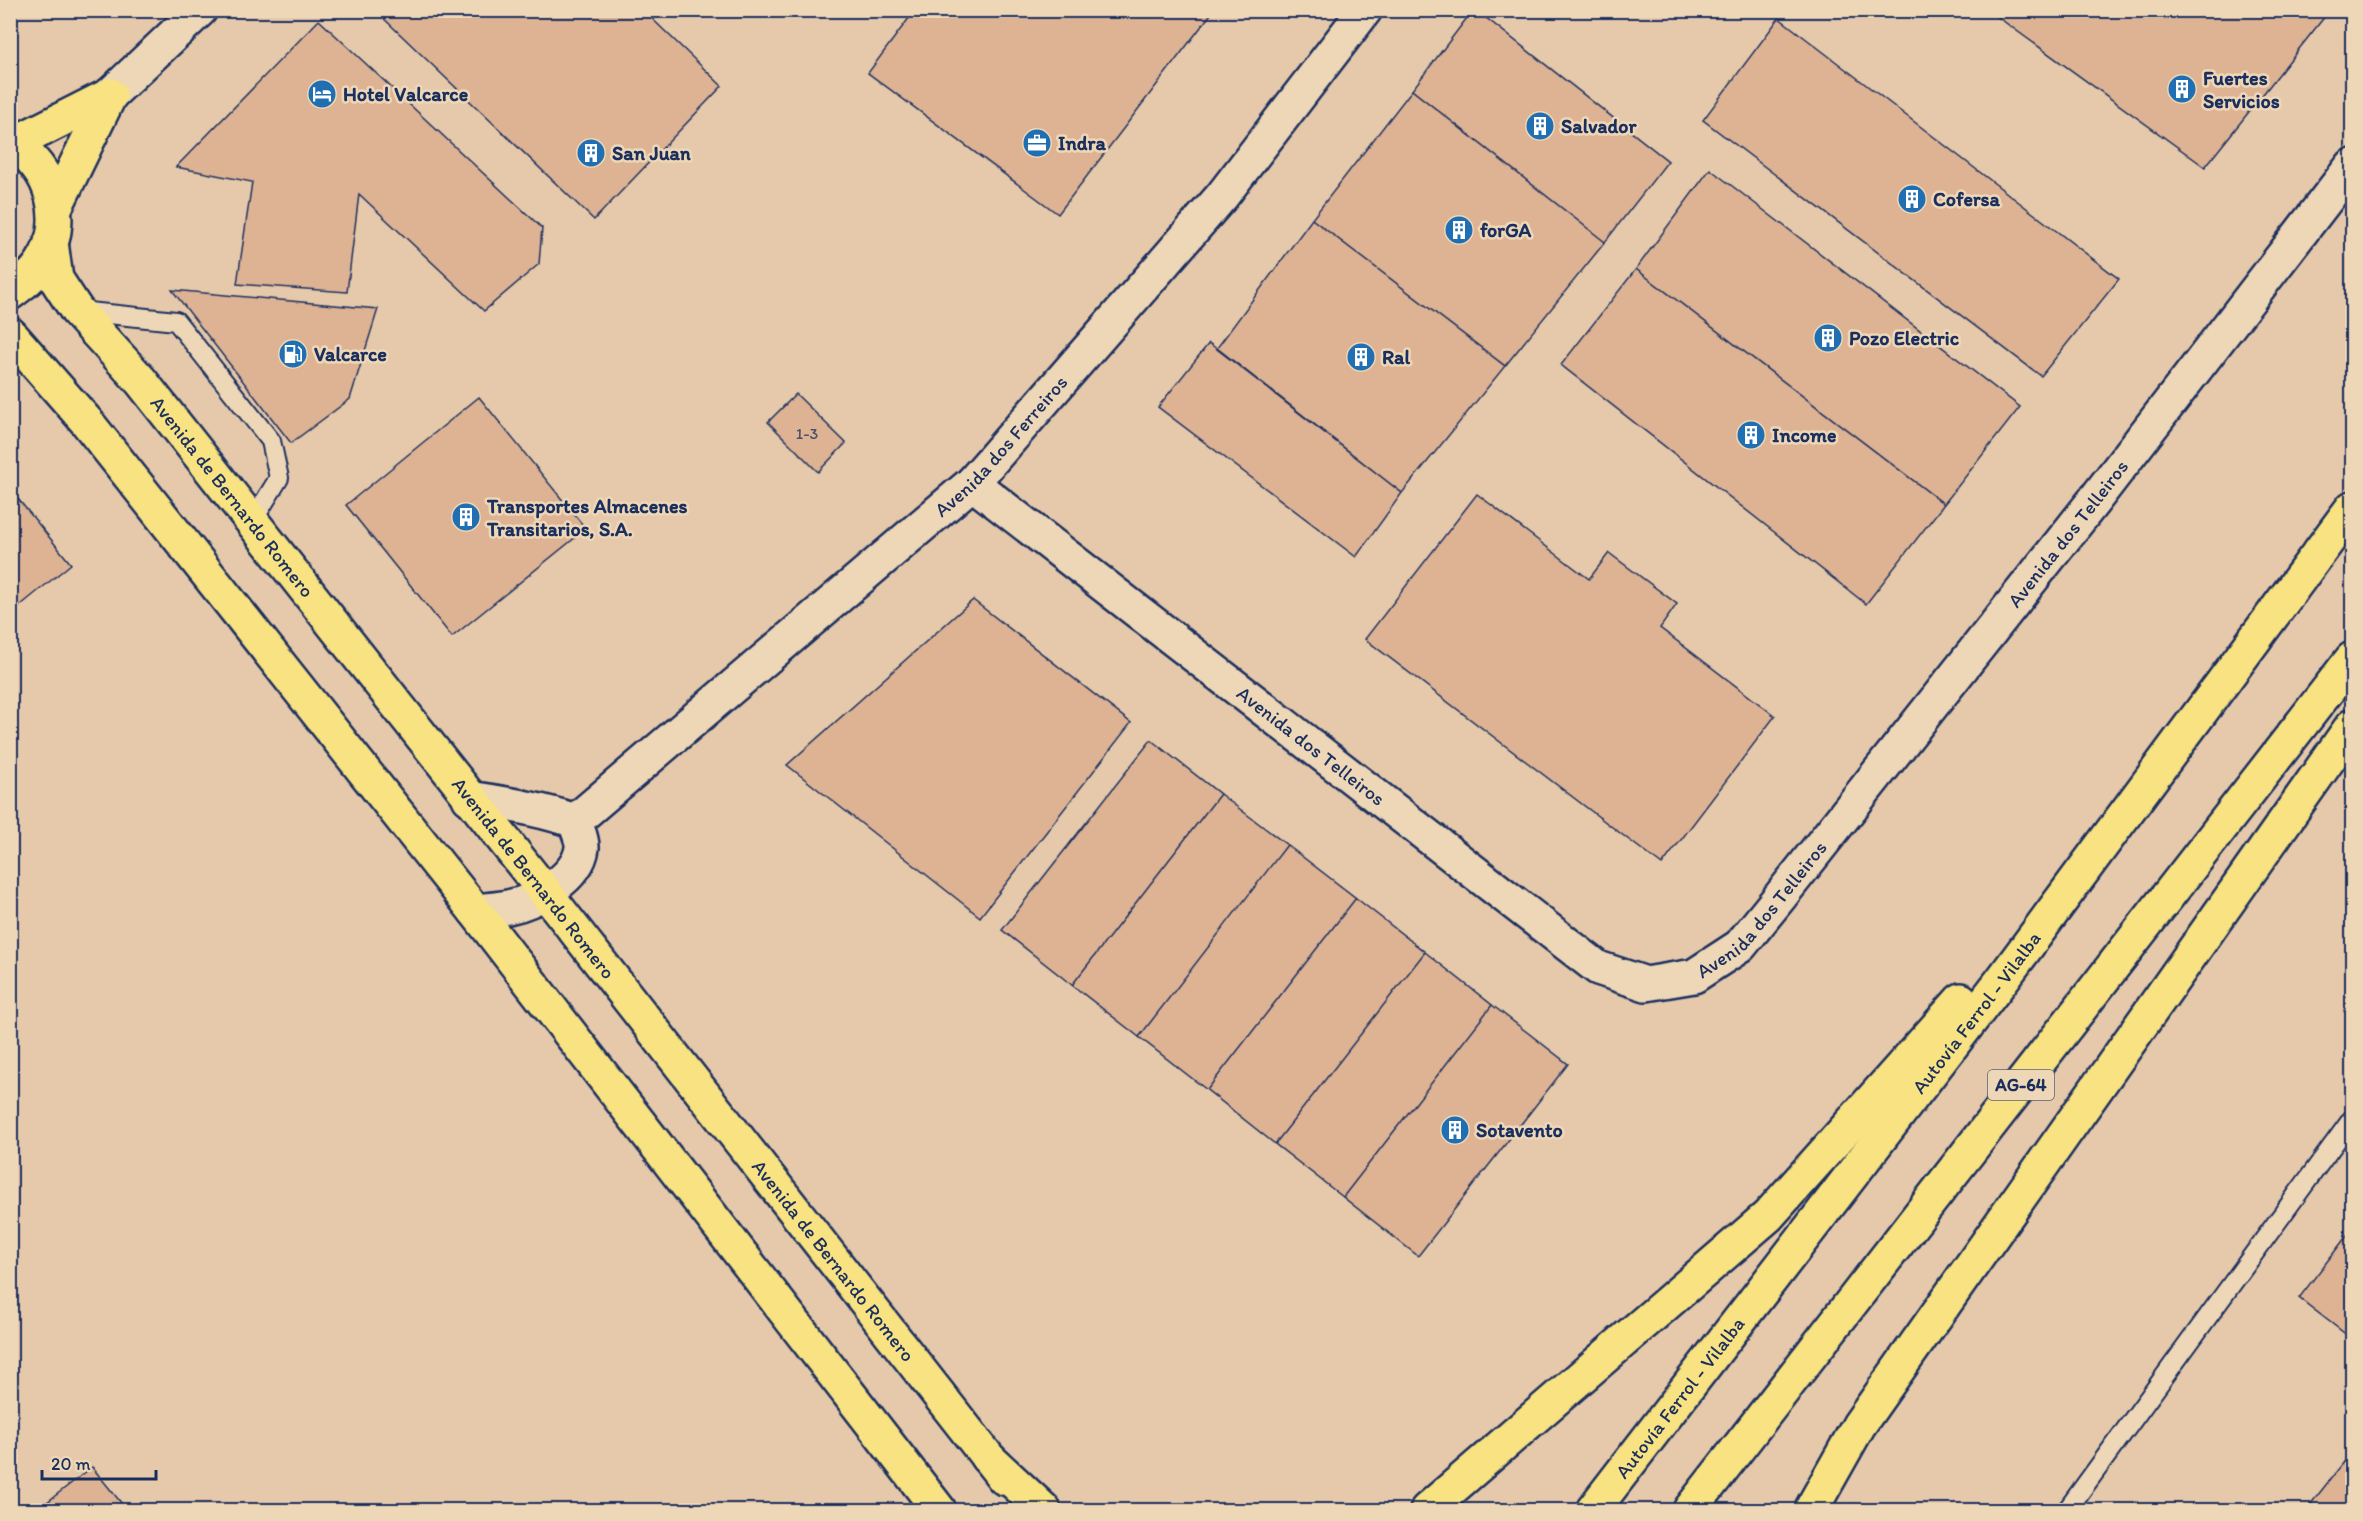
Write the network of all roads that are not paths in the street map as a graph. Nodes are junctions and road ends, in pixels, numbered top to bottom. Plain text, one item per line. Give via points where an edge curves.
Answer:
1 (200, 10) edge
2 (1365, 10) edge
3 (110, 95) junction
4 (12, 143) edge
5 (2352, 166) edge
6 (55, 208) junction
7 (51, 242) junction
8 (10, 293) edge
9 (77, 311) junction
10 (10, 334) edge
11 (972, 483) junction
12 (2352, 508) edge
13 (252, 522) junction
14 (2352, 658) edge
15 (2352, 726) edge
16 (469, 798) junction
17 (2127, 811) junction
18 (575, 821) junction
19 (545, 892) junction
20 (475, 911) junction
21 (2352, 1119) edge
22 (987, 1457) junction
23 (936, 1507) edge
24 (1029, 1510) edge
25 (1044, 1510) edge
26 (1427, 1510) edge
27 (1593, 1510) edge
28 (1690, 1510) edge
29 (1810, 1510) edge
30 (2067, 1510) edge

1 - 3 street
2 - 11 street, Avenida dos Ferreiros via 1222,196
3 - 4 highway
3 - 6 highway
4 - 6 highway via 42,171
5 - 11 street, Avenida dos Telleiros via 2093,502 1779,898 1740,946 1694,976 1646,984 1598,968
6 - 7 highway
7 - 8 highway via 28,281
7 - 9 highway, Avenida de Bernardo Romero via 56,279
9 - 13 highway, Avenida de Bernardo Romero via 141,381
9 - 13 lane via 176,321 271,441 279,478
10 - 20 highway via 87,422
11 - 18 street, Avenida dos Ferreiros
12 - 17 highway, Autovía Ferrol - Vilalba
13 - 16 highway, Avenida de Bernardo Romero
14 - 28 highway, AG-64
15 - 29 highway via 1859,1425
16 - 18 street via 537,809
16 - 19 highway, Avenida de Bernardo Romero
17 - 26 highway via 1768,1216
17 - 27 highway, Autovía Ferrol - Vilalba via 2002,980
18 - 19 street via 583,846 577,864
19 - 20 street via 510,907
19 - 22 highway, Avenida de Bernardo Romero
20 - 23 highway
21 - 30 lane
22 - 24 highway, Avenida de Bernardo Romero
22 - 25 highway

